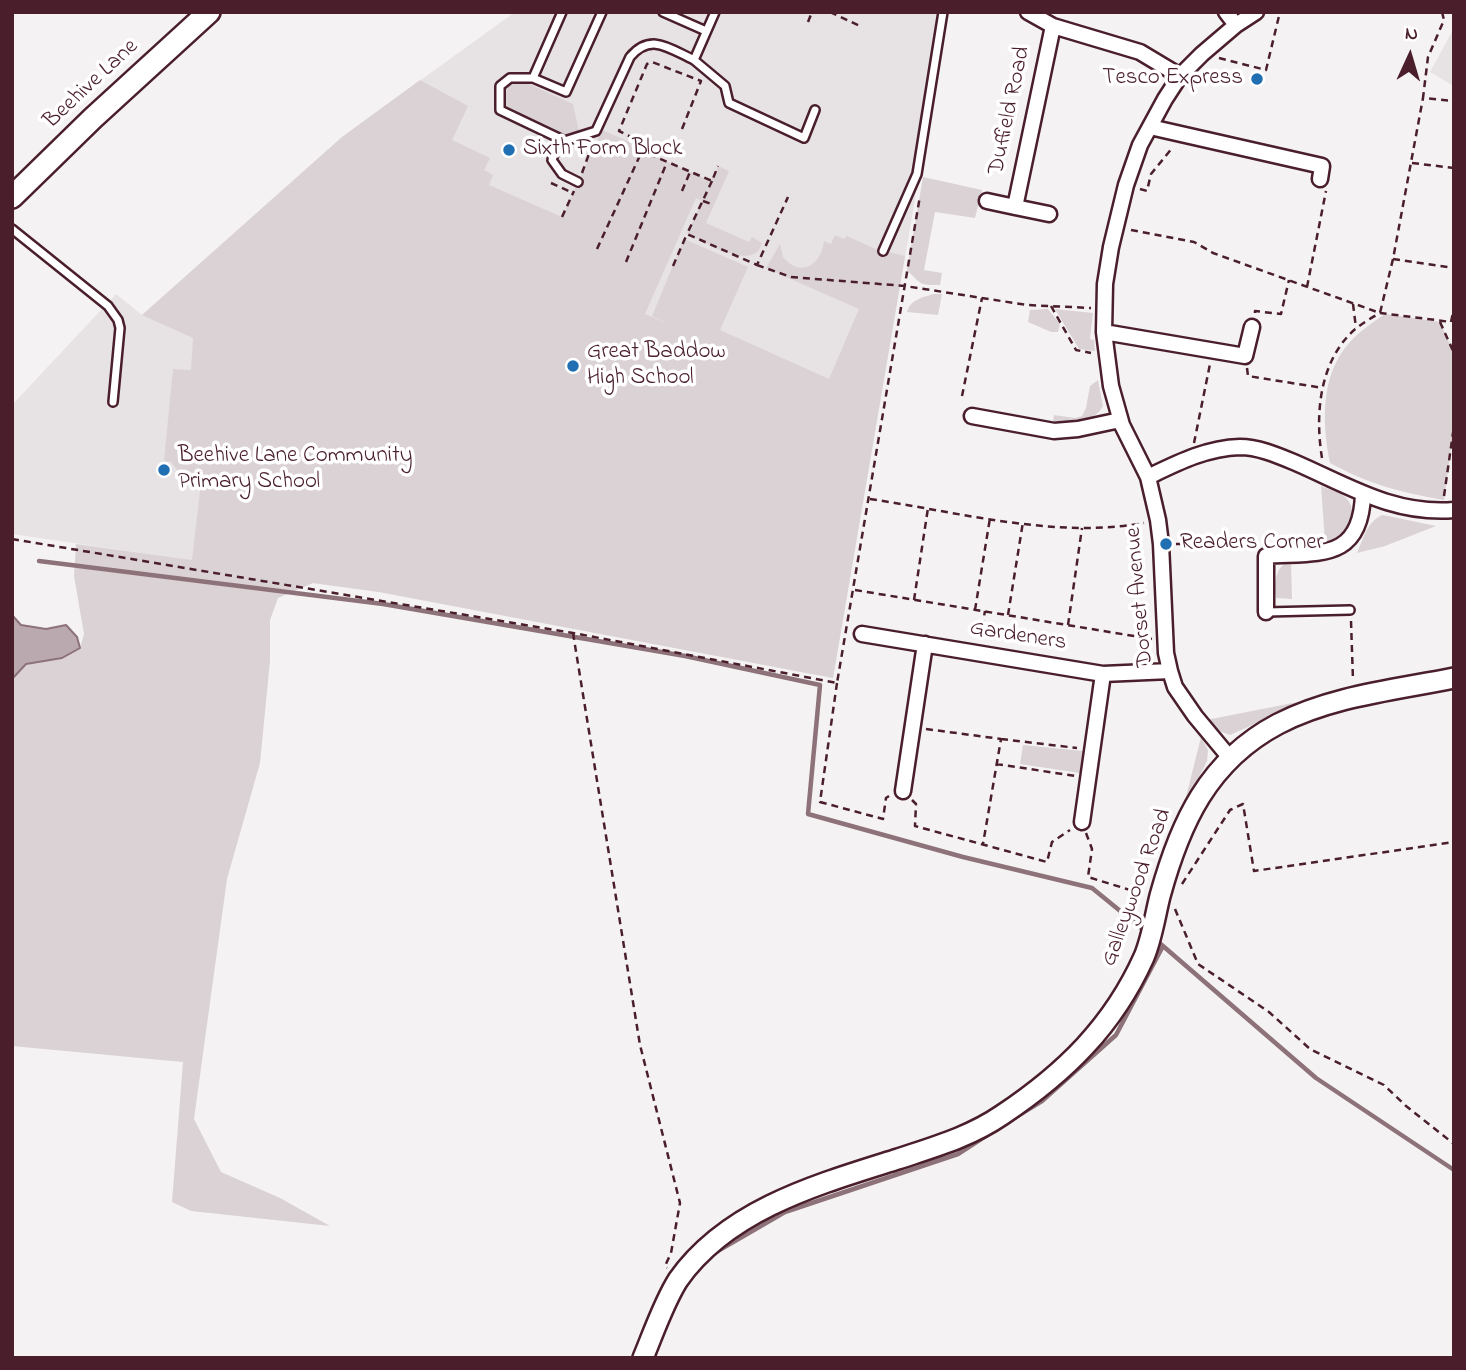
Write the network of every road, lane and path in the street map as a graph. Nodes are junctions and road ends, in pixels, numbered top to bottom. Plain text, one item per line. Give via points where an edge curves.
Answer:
1 (209, 12) edge
2 (562, 12) edge
3 (602, 12) edge
4 (663, 12) edge
5 (715, 12) edge
6 (812, 12) edge
7 (830, 12) edge
8 (943, 12) edge
9 (1028, 12) edge
10 (1226, 12) edge
11 (1256, 12) edge
12 (1277, 12) edge
13 (1442, 12) edge
14 (808, 22) dead end
15 (1236, 25) junction
16 (1053, 26) junction
17 (862, 27) dead end
18 (706, 31) junction
19 (1202, 54) junction
20 (694, 60) junction
21 (1180, 76) junction
22 (533, 78) junction
23 (1423, 98) junction
24 (1454, 101) edge
25 (815, 110) dead end
26 (1150, 127) junction
27 (682, 129) dead end
28 (1184, 135) junction
29 (566, 141) junction
30 (642, 151) junction
31 (667, 162) junction
32 (1411, 162) junction
33 (1323, 165) joint
34 (718, 166) dead end
35 (1454, 168) edge
36 (690, 172) junction
37 (712, 181) junction
38 (578, 182) dead end
39 (551, 183) dead end
40 (1126, 185) junction
41 (921, 190) dead end
42 (682, 191) dead end
43 (573, 193) dead end
44 (12, 197) edge
45 (788, 197) dead end
46 (702, 201) junction
47 (987, 201) dead end
48 (714, 205) dead end
49 (1015, 207) junction
50 (1049, 214) dead end
51 (1116, 228) junction
52 (12, 229) edge
53 (687, 234) junction
54 (597, 249) dead end
55 (883, 251) dead end
56 (1393, 259) junction
57 (626, 262) dead end
58 (673, 265) dead end
59 (757, 265) junction
60 (1454, 268) edge
61 (1289, 280) junction
62 (905, 286) junction
63 (1307, 287) junction
64 (982, 298) junction
65 (1352, 303) junction
66 (1051, 306) junction
67 (1454, 308) edge
68 (1104, 309) junction
69 (1380, 313) junction
70 (1440, 322) junction
71 (1252, 327) joint
72 (1356, 328) junction
73 (1104, 332) junction
74 (1213, 351) junction
75 (1454, 353) edge
76 (1098, 355) dead end
77 (1245, 356) junction
78 (1323, 388) junction
79 (962, 396) dead end
80 (113, 402) dead end
81 (972, 416) dead end
82 (1120, 420) junction
83 (1454, 426) edge
84 (1191, 457) junction
85 (1325, 475) junction
86 (1148, 477) junction
87 (1363, 494) junction
88 (870, 499) junction
89 (928, 508) junction
90 (1448, 510) edge
91 (990, 518) junction
92 (1158, 520) junction
93 (1023, 522) junction
94 (1082, 528) junction
95 (12, 539) edge
96 (1169, 544) dead end
97 (1266, 556) junction
98 (853, 590) junction
99 (914, 600) junction
100 (975, 610) junction
101 (1350, 610) joint
102 (985, 611) junction
103 (1266, 612) joint
104 (1008, 615) junction
105 (1068, 625) junction
106 (573, 633) junction
107 (862, 634) dead end
108 (1166, 642) junction
109 (925, 644) junction
110 (978, 653) junction
111 (1170, 671) junction
112 (1103, 674) junction
113 (1454, 678) edge
114 (837, 682) junction
115 (1357, 697) junction
116 (913, 727) junction
117 (1001, 739) junction
118 (1094, 750) junction
119 (1230, 758) junction
120 (996, 764) junction
121 (1090, 778) junction
122 (903, 791) dead end
123 (883, 819) dead end
124 (1082, 821) junction
125 (915, 827) dead end
126 (1454, 842) edge
127 (983, 844) junction
128 (1168, 891) junction
129 (1454, 1144) edge
130 (677, 1282) junction
131 (643, 1358) edge

1 - 44 main road, Beehive Lane
2 - 22 lane
3 - 22 lane via 566,92
4 - 18 lane
5 - 18 lane
6 - 14 path
7 - 17 path
8 - 55 lane via 917,174
9 - 16 street, Duffield Road
10 - 15 street
11 - 15 street, Dorset Avenue
12 - 19 path via 1266,70
13 - 23 path via 1444,20 1428,57
15 - 19 street, Dorset Avenue
16 - 21 street, Duffield Road via 1140,52
16 - 49 street, Duffield Road
18 - 20 lane
19 - 21 street, Dorset Avenue
20 - 25 lane via 724,86 729,103 804,138
20 - 29 lane via 659,44 638,48 596,131
21 - 26 street, Dorset Avenue
22 - 29 lane via 510,78 500,86 500,110
23 - 24 path
23 - 32 path
26 - 28 street
26 - 40 street, Dorset Avenue
27 - 30 path via 701,81 652,62 619,131 646,144
28 - 33 street
28 - 40 path via 1151,174 1147,191
29 - 38 lane via 558,144 552,160 562,174
30 - 31 path
30 - 54 path
31 - 36 path
31 - 57 path
32 - 35 path
32 - 56 path
33 - 63 path via 1328,182
34 - 37 path
36 - 37 path
36 - 42 path
37 - 46 path
39 - 43 path
40 - 51 street, Dorset Avenue
41 - 62 path
45 - 59 path
46 - 48 path
46 - 53 path
47 - 49 street, Duffield Road
49 - 50 street, Duffield Road
51 - 61 path via 1194,242
51 - 68 street, Dorset Avenue
52 - 80 lane via 118,320
53 - 58 path
53 - 59 path
56 - 60 path
56 - 69 path
59 - 62 path via 791,277
61 - 63 path
61 - 71 path via 1281,314 1255,311
62 - 64 path
62 - 88 path
63 - 65 path
64 - 66 path
64 - 79 path
65 - 69 path
65 - 72 path
66 - 68 path
66 - 76 path via 1076,350
67 - 70 path via 1451,322
68 - 73 street, Dorset Avenue
69 - 70 path
69 - 72 path
70 - 75 path
71 - 77 street
72 - 78 path via 1330,364
73 - 74 street
73 - 82 street, Dorset Avenue
74 - 77 street
74 - 84 path
77 - 78 path via 1248,376
78 - 85 path via 1318,430
81 - 82 street via 1054,431
82 - 86 street, Dorset Avenue
83 - 90 path
84 - 85 street via 1240,447 1273,453
84 - 86 street
85 - 87 street
86 - 92 street, Dorset Avenue
87 - 90 street via 1414,510
87 - 97 street via 1362,516 1352,537 1332,551
88 - 89 path
88 - 98 path
89 - 91 path
89 - 99 path
91 - 93 path
91 - 100 path
92 - 94 path
92 - 108 street, Dorset Avenue
93 - 94 path
93 - 104 path
94 - 105 path
95 - 106 path
96 - 97 path via 1249,543
97 - 103 street
98 - 99 path
98 - 114 path
99 - 100 path
100 - 102 path
101 - 103 lane
101 - 115 path
102 - 104 path
102 - 110 path
104 - 105 path
105 - 108 path
106 - 114 path
106 - 130 path via 640,1045 680,1203 665,1266
107 - 109 street, Gardeners
108 - 111 street, Dorset Avenue
109 - 110 street, Gardeners
109 - 116 street
110 - 112 street, Gardeners
111 - 112 street, Gardeners
111 - 119 street, Dorset Avenue via 1175,687
112 - 118 street
113 - 115 street, Galleywood Road
114 - 123 path via 820,802
115 - 119 street, Galleywood Road via 1316,707 1278,724
116 - 117 path
116 - 122 street
117 - 118 path
117 - 120 path
118 - 121 street
119 - 128 street, Galleywood Road via 1195,804 1179,836
120 - 121 path
120 - 127 path
121 - 124 street
124 - 127 path via 1052,842 1047,862
124 - 128 path via 1092,849 1088,877
125 - 127 path
126 - 128 path via 1254,871 1243,804 1230,810
128 - 129 path via 1198,964 1269,1012 1310,1049 1384,1085
128 - 130 street, Galleywood Road via 1145,955 1119,1006 1081,1053 1045,1084 1000,1117 946,1145 788,1197 741,1221 703,1249
130 - 131 street, Galleywood Road

